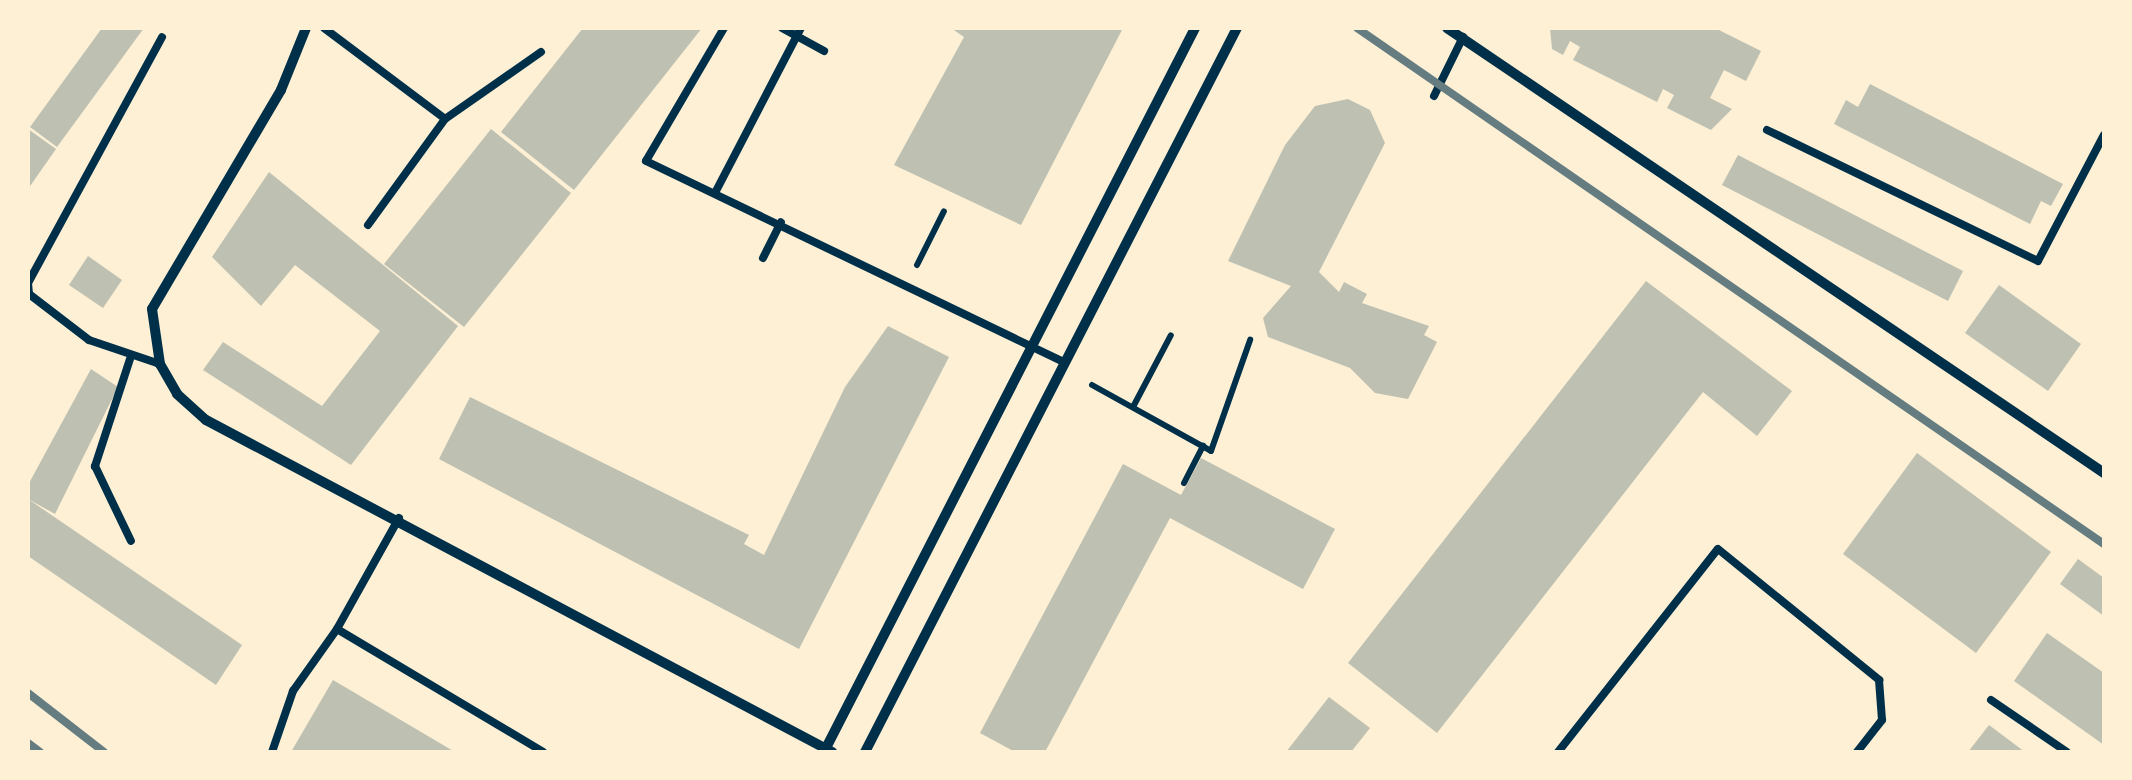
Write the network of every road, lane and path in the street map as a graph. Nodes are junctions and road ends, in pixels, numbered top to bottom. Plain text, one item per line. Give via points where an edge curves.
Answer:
1 (306, 28) edge
2 (324, 28) edge
3 (724, 28) edge
4 (782, 28) edge
5 (801, 28) edge
6 (1195, 28) edge
7 (1237, 28) edge
8 (1448, 28) edge
9 (162, 37) dead end
10 (793, 37) junction
11 (1463, 37) junction
12 (824, 51) dead end
13 (541, 52) dead end
14 (1434, 96) dead end
15 (444, 119) junction
16 (1767, 130) dead end
17 (2104, 135) edge
18 (716, 192) junction
19 (944, 212) dead end
20 (781, 222) junction
21 (368, 225) dead end
22 (763, 258) dead end
23 (917, 265) dead end
24 (1171, 334) dead end
25 (1250, 340) dead end
26 (1032, 347) junction
27 (130, 360) junction
28 (160, 364) junction
29 (1065, 364) junction
30 (1092, 385) dead end
31 (1132, 408) junction
32 (1203, 446) junction
33 (2104, 473) edge
34 (1184, 482) dead end
35 (399, 518) junction
36 (131, 541) dead end
37 (337, 629) junction
38 (1991, 700) dead end
39 (829, 750) edge
40 (272, 752) edge
41 (543, 752) edge
42 (865, 752) edge
43 (1558, 752) edge
44 (1857, 752) edge
45 (2068, 752) edge

1 - 28 street via 280,90 164,280 152,308
2 - 15 lane
3 - 18 lane via 643,154
4 - 10 lane
5 - 10 lane
6 - 26 street
7 - 29 street
8 - 11 street
9 - 27 lane via 28,282 29,294 89,340
10 - 12 lane
10 - 18 lane
11 - 14 lane
11 - 33 street
13 - 15 lane
15 - 21 lane
16 - 17 lane via 2038,262
18 - 20 lane
19 - 23 path
20 - 22 lane
20 - 26 lane
24 - 31 path
25 - 32 path via 1211,452
26 - 29 lane
26 - 39 street
27 - 28 lane
27 - 36 lane via 95,466
28 - 35 street via 206,420
29 - 42 street
30 - 31 path
31 - 32 path
32 - 34 path
35 - 37 lane
35 - 39 street
37 - 40 lane via 293,692
37 - 41 lane
38 - 45 lane
43 - 44 lane via 1718,548 1879,680 1882,720

